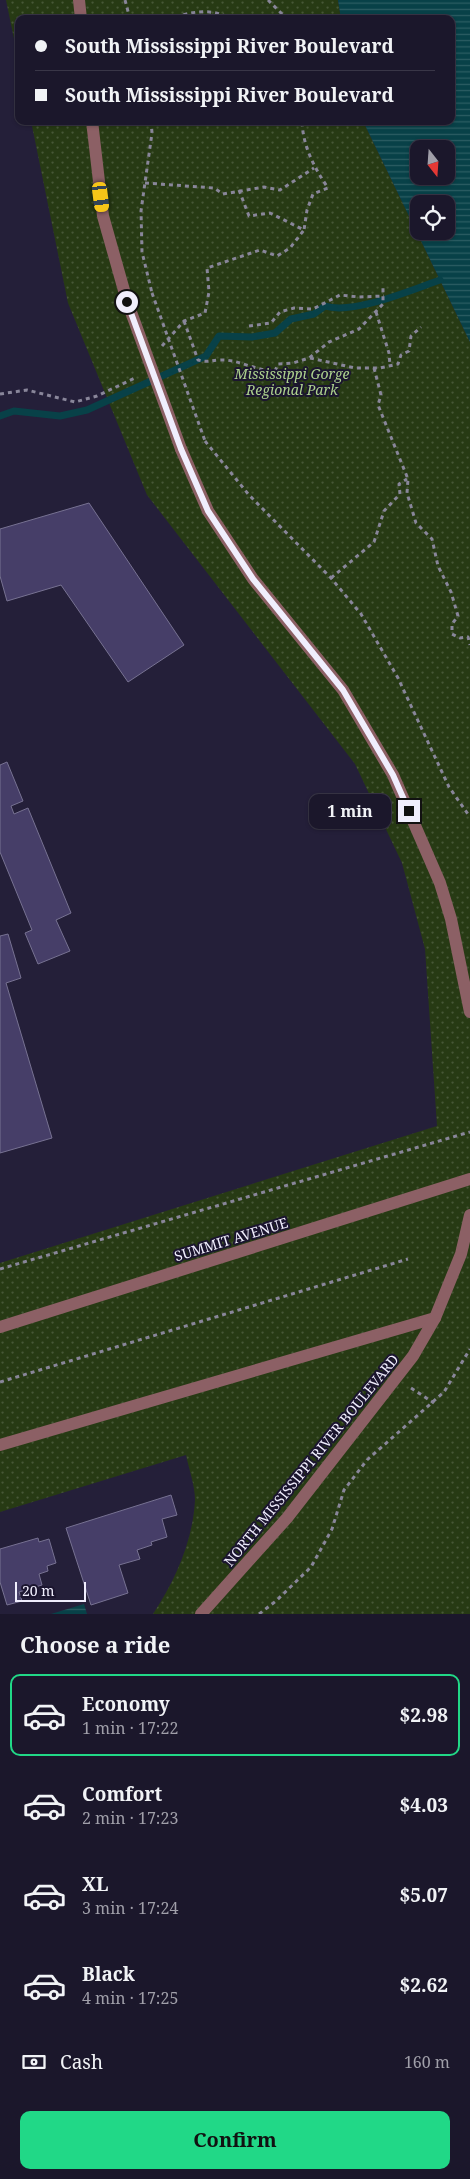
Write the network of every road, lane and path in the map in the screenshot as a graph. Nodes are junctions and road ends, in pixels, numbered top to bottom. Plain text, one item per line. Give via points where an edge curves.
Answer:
1 (79, 0) edge
2 (125, 0) edge
3 (268, 0) edge
4 (81, 15) edge
5 (129, 15) edge
6 (181, 15) edge
7 (224, 15) edge
8 (283, 15) edge
9 (92, 125) edge
10 (151, 125) edge
11 (302, 125) edge
12 (314, 168) junction
13 (144, 183) junction
14 (239, 190) junction
15 (304, 230) junction
16 (383, 287) dead end
17 (384, 296) junction
18 (376, 312) junction
19 (184, 321) junction
20 (249, 326) dead end
21 (421, 327) dead end
22 (159, 350) dead end
23 (309, 358) junction
24 (390, 366) junction
25 (374, 368) junction
26 (140, 372) dead end
27 (0, 394) edge
28 (408, 479) junction
29 (331, 578) junction
30 (470, 645) edge
31 (470, 817) edge
32 (470, 1012) edge
33 (470, 1132) edge
34 (470, 1179) edge
35 (470, 1215) edge
36 (408, 1259) dead end
37 (0, 1269) edge
38 (435, 1318) junction
39 (0, 1327) edge
40 (470, 1349) edge
41 (397, 1380) junction
42 (0, 1382) edge
43 (434, 1403) junction
44 (0, 1445) edge
45 (201, 1614) edge
46 (259, 1614) edge

1 - 4 street
2 - 5 path
3 - 8 path
6 - 7 path via 198,10
9 - 32 street, bridge via 103,216 127,302 181,449 208,511 253,579 343,690 393,775 440,882
10 - 13 path
11 - 12 path via 302,138
12 - 14 path via 280,190 264,187
12 - 15 path via 328,188 313,194
13 - 14 path via 214,188 223,194
13 - 29 path, bridge via 142,252 152,293 205,440 249,495
14 - 15 path via 249,216 270,213
15 - 19 path via 290,248 277,256 260,250 207,268 210,292 205,313
16 - 17 path
17 - 18 path via 383,304
17 - 20 path via 359,298 340,295 313,309 294,308 280,312 271,323
18 - 23 path via 358,329 329,342
18 - 24 path
19 - 22 path
19 - 23 path via 198,360 208,363 221,359 274,371 278,364
21 - 24 path via 411,336 409,351 401,355 398,364
23 - 25 path via 354,368
24 - 25 path
25 - 28 path via 381,396 378,405
26 - 27 path via 134,379 104,393 74,402 27,390
28 - 29 path via 399,484 400,494 384,510 374,542
28 - 30 path via 407,493 416,523 432,539 438,566 458,616 452,624 452,634 468,637
29 - 31 path via 361,614 398,678 449,787
33 - 37 path
34 - 39 street, SUMMIT AVENUE
35 - 38 street, NORTH MISSISSIPPI RIVER BOULEVARD via 461,1254
36 - 42 path
38 - 41 street, NORTH MISSISSIPPI RIVER BOULEVARD
38 - 44 street
40 - 43 path
41 - 43 path
41 - 45 street, NORTH MISSISSIPPI RIVER BOULEVARD via 287,1518
43 - 46 path via 367,1460 344,1490 332,1529 311,1567

